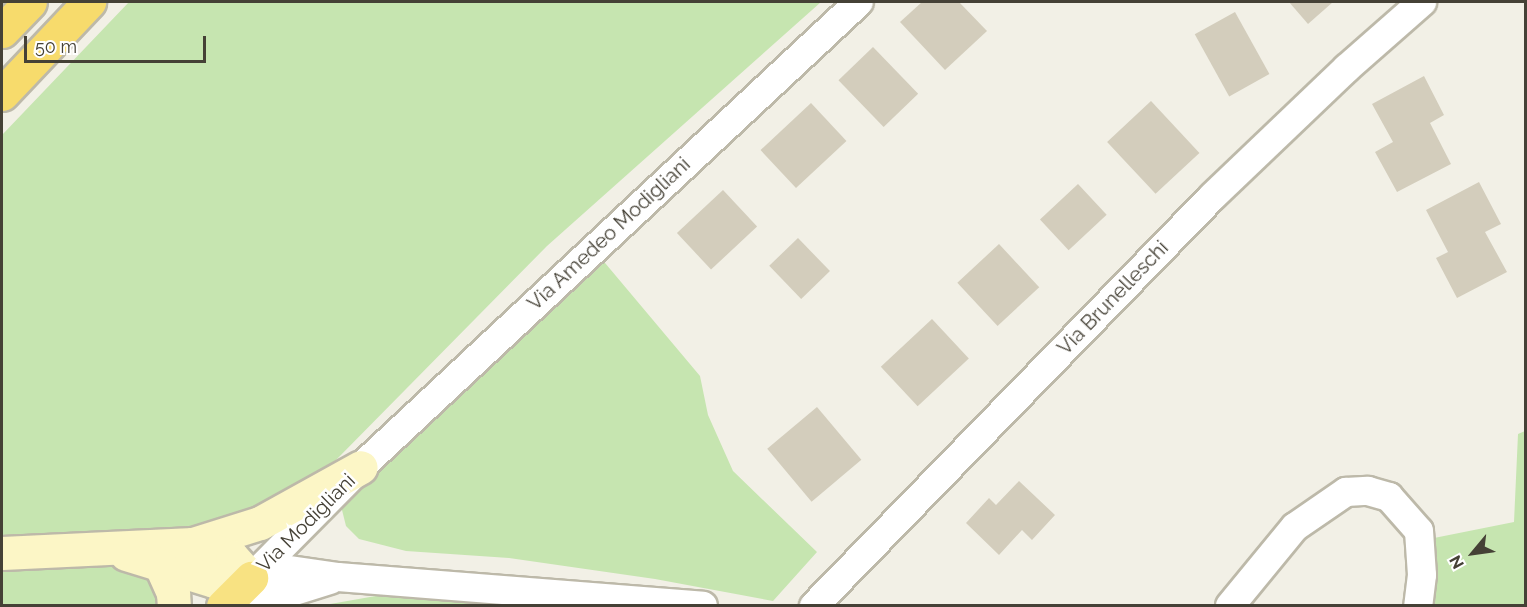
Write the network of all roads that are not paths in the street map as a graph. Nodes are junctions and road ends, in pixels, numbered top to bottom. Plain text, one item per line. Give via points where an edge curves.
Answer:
1 (30, 2) edge
2 (89, 2) edge
3 (859, 2) edge
4 (1422, 2) edge
5 (2, 31) edge
6 (2, 94) edge
7 (361, 467) junction
8 (298, 531) junction
9 (193, 544) junction
10 (108, 548) junction
11 (2, 553) edge
12 (161, 566) junction
13 (338, 577) junction
14 (249, 592) edge
15 (174, 606) edge
16 (223, 606) edge
17 (703, 606) edge
18 (814, 606) edge
19 (1230, 606) edge
20 (1418, 606) edge

1 - 5 highway
2 - 6 highway
3 - 7 street, Via Amedeo Modigliani
4 - 18 street, Via Brunelleschi via 1213,196
7 - 8 street, Via Modigliani
7 - 9 main road via 260,523
8 - 13 street via 315,556
8 - 14 street, Via Modigliani
9 - 10 main road
9 - 14 main road via 232,557
10 - 11 main road
10 - 12 main road
12 - 14 main road
12 - 15 main road via 173,593
13 - 14 street via 273,581
13 - 17 street
14 - 16 highway
19 - 20 street via 1295,527 1346,492 1368,491 1389,497 1419,531 1422,575

